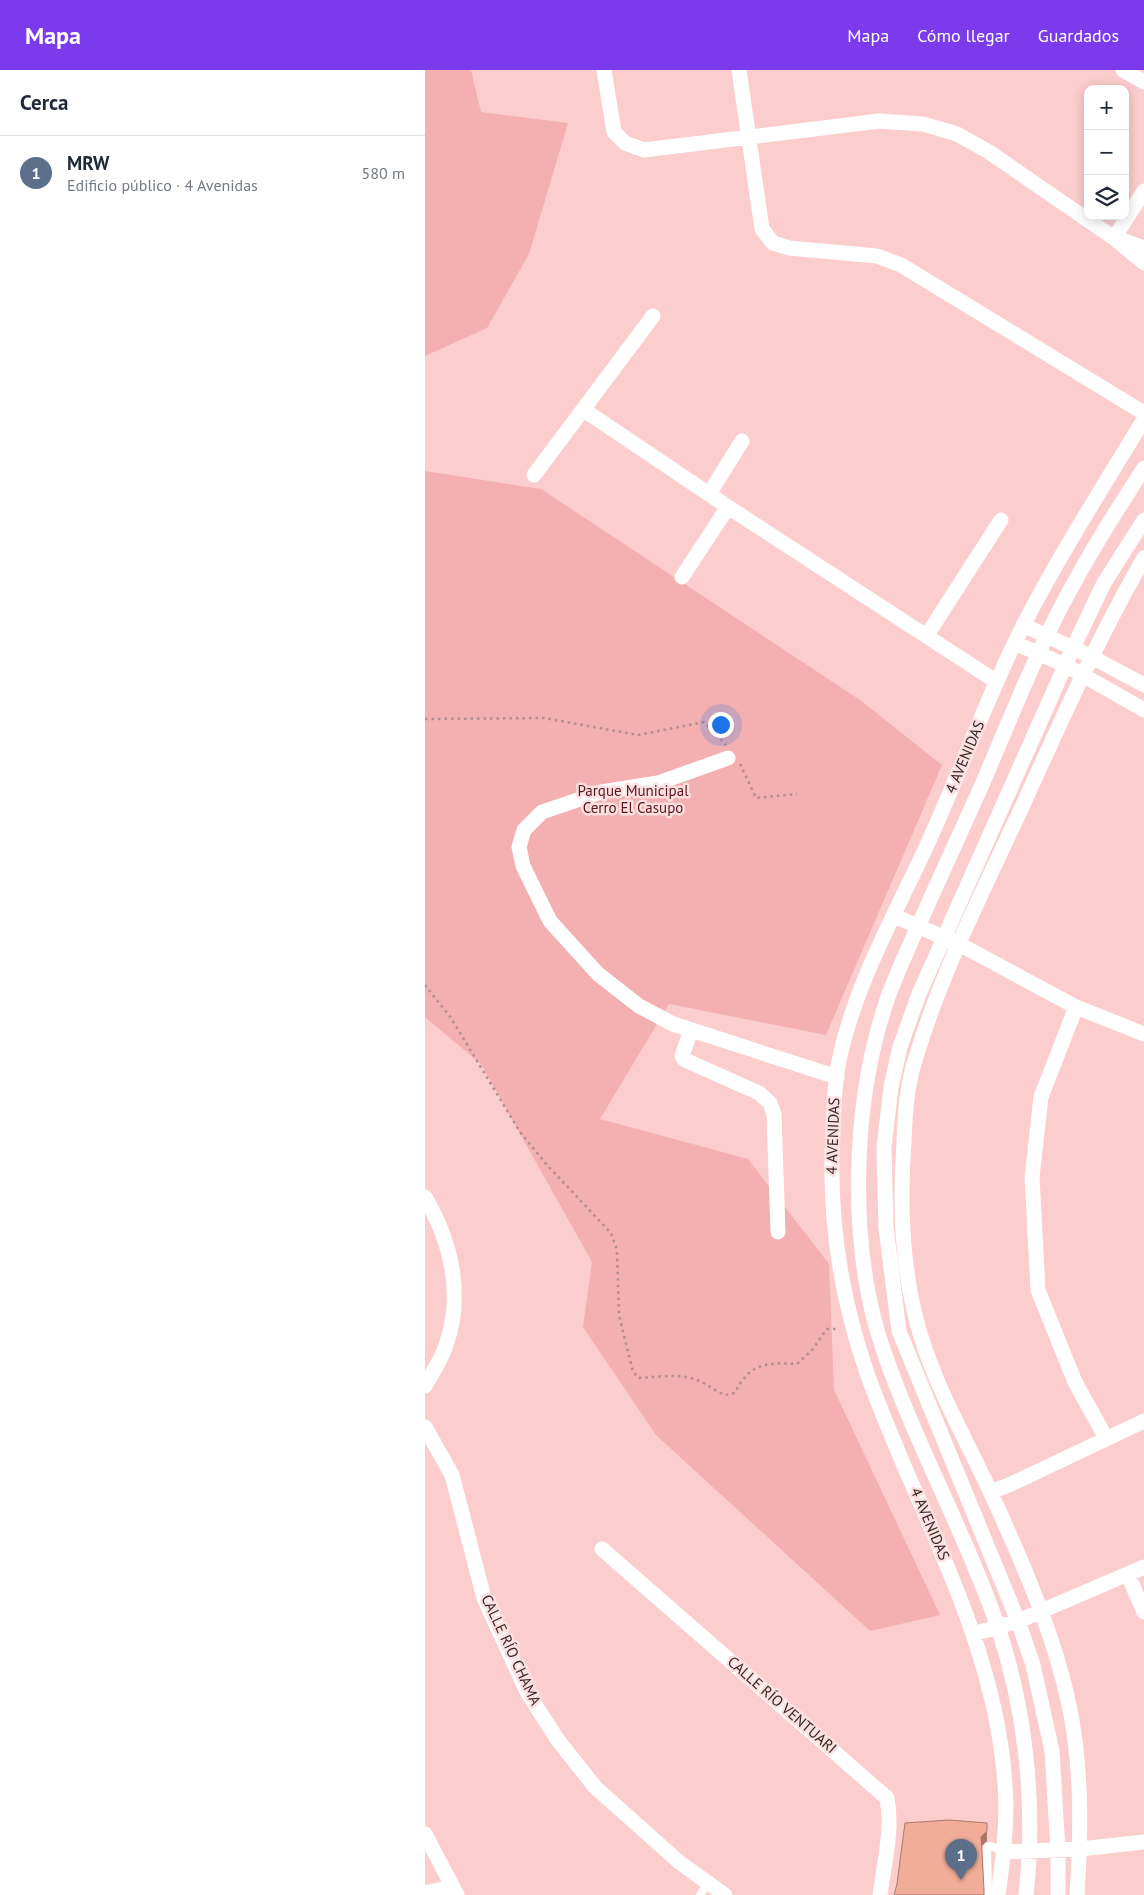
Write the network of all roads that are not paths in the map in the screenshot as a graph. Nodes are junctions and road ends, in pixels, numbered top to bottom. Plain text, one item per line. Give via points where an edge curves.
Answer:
1 (604, 70) edge
2 (739, 70) edge
3 (1123, 70) edge
4 (1144, 82) edge
5 (750, 137) junction
6 (1144, 191) edge
7 (1115, 238) junction
8 (1144, 248) edge
9 (1144, 263) edge
10 (653, 316) dead end
11 (584, 410) junction
12 (1144, 413) edge
13 (1144, 419) edge
14 (742, 441) dead end
15 (1144, 468) edge
16 (534, 474) dead end
17 (709, 494) junction
18 (728, 507) junction
19 (1001, 520) dead end
20 (1144, 520) edge
21 (1144, 558) edge
22 (682, 577) dead end
23 (1023, 625) junction
24 (927, 634) junction
25 (1047, 636) junction
26 (1015, 643) junction
27 (1073, 648) junction
28 (1040, 653) junction
29 (1090, 656) junction
30 (1065, 665) junction
31 (1083, 674) junction
32 (997, 682) junction
33 (1144, 685) edge
34 (1144, 710) edge
35 (731, 756) road end
36 (894, 916) junction
37 (919, 925) junction
38 (943, 937) junction
39 (959, 944) junction
40 (1076, 1007) junction
41 (691, 1030) junction
42 (1144, 1034) edge
43 (837, 1077) junction
44 (425, 1197) edge
45 (778, 1232) dead end
46 (425, 1386) edge
47 (1144, 1421) edge
48 (425, 1427) edge
49 (1106, 1438) junction
50 (990, 1492) junction
51 (602, 1549) dead end
52 (1144, 1567) edge
53 (1128, 1575) junction
54 (1040, 1612) junction
55 (1144, 1612) edge
56 (1018, 1621) junction
57 (997, 1626) junction
58 (973, 1634) junction
59 (425, 1834) edge
60 (1144, 1842) edge
61 (1080, 1849) junction
62 (1058, 1850) junction
63 (1004, 1852) junction
64 (1031, 1852) junction
65 (704, 1889) edge
66 (455, 1891) edge
67 (425, 1893) edge
68 (725, 1895) edge
69 (880, 1895) edge
70 (988, 1895) edge
71 (999, 1895) edge
72 (1026, 1895) edge
73 (1058, 1895) edge
74 (1077, 1895) edge

1 - 5 street via 614,132 625,143 644,150
2 - 5 street
3 - 4 street
5 - 7 street via 879,122 923,124 957,134 989,152
5 - 12 street via 762,229 773,243 789,248 877,256 901,265
6 - 7 street
7 - 8 street
7 - 9 street
10 - 11 street
11 - 16 street
11 - 17 street
13 - 23 street, 4 AVENIDAS via 1072,536
14 - 17 street
15 - 25 street, 4 AVENIDAS via 1099,538
17 - 18 street
18 - 22 street
18 - 24 street
19 - 24 street
20 - 27 street via 1104,583
21 - 29 street
23 - 25 street
23 - 26 street, 4 AVENIDAS
24 - 32 street
25 - 27 street
25 - 28 street, 4 AVENIDAS
26 - 28 street
26 - 32 street, 4 AVENIDAS
27 - 29 street
27 - 30 street
28 - 30 street
28 - 37 street, 4 AVENIDAS
29 - 31 street
29 - 33 street
30 - 31 street
30 - 38 street
31 - 34 street
31 - 39 street
32 - 36 street, 4 AVENIDAS
35 - 41 street via 658,782 601,792 542,812 524,830 519,847 523,866 550,921 598,974 639,1006
36 - 37 street
36 - 43 street, 4 AVENIDAS via 861,989
37 - 38 street
37 - 57 street, 4 AVENIDAS via 887,1001 867,1079 860,1155 862,1261 883,1350
38 - 39 street
38 - 56 street via 900,1046 891,1088 885,1147 890,1274 899,1332
39 - 40 street
39 - 50 street via 915,1060 905,1108 904,1233 907,1278 925,1348
40 - 42 street
40 - 49 street via 1041,1097 1032,1177 1038,1290 1075,1382
41 - 43 street
41 - 45 street via 683,1047 685,1060 759,1093 770,1102 774,1114
43 - 58 street, 4 AVENIDAS via 831,1160 832,1208 846,1301 886,1424 930,1520
44 - 46 street via 455,1273 455,1308 446,1346
47 - 49 street
48 - 65 street, CALLE RÍO CHAMA via 452,1475 484,1598 527,1692 557,1739 595,1787 679,1862
49 - 50 street
50 - 54 street
51 - 69 street, CALLE RÍO VENTUARI via 887,1798 890,1812
52 - 53 street
53 - 54 street
53 - 55 street
54 - 56 street
54 - 61 street via 1070,1708 1076,1748
56 - 57 street
56 - 62 street via 1033,1665 1052,1751
57 - 58 street
57 - 64 street, 4 AVENIDAS via 1008,1660 1029,1780
58 - 63 street, 4 AVENIDAS via 988,1678 999,1733 1006,1787
59 - 66 street
60 - 61 street
61 - 62 street
61 - 74 street
62 - 64 street
62 - 73 street
63 - 64 street
63 - 70 lane via 987,1847
63 - 71 street, 4 AVENIDAS
64 - 72 street, 4 AVENIDAS
65 - 68 street, CALLE RÍO CHAMA
66 - 67 street

